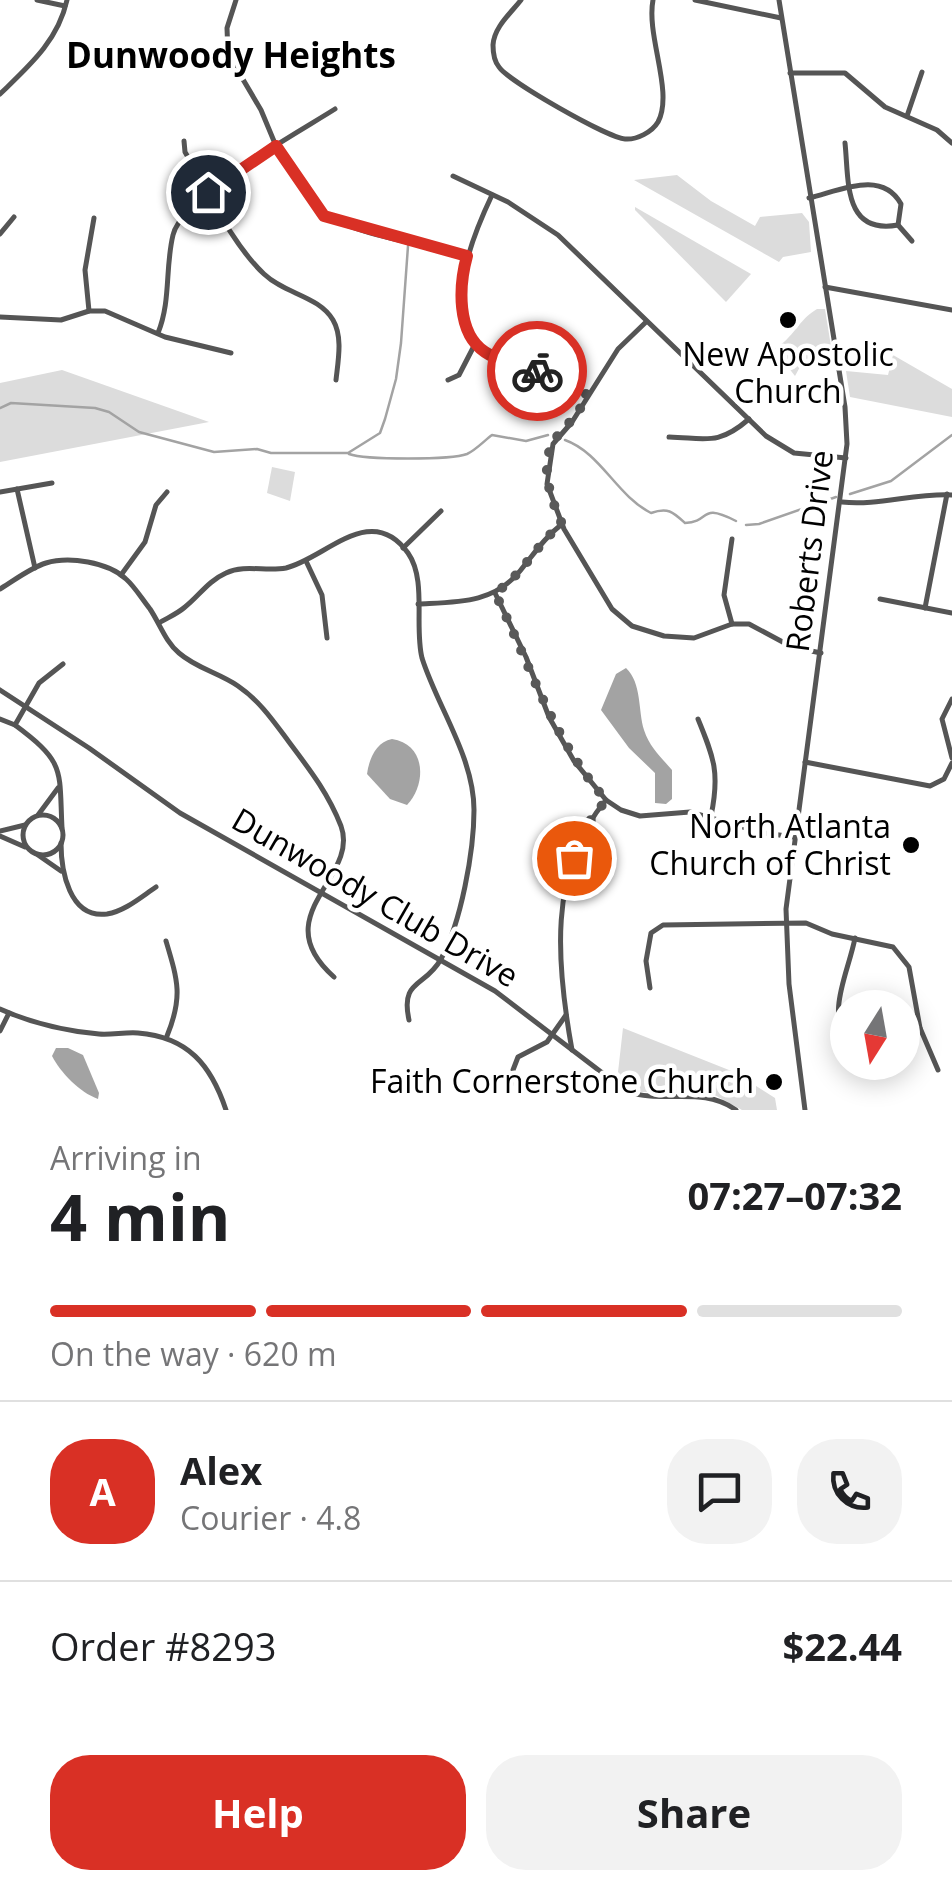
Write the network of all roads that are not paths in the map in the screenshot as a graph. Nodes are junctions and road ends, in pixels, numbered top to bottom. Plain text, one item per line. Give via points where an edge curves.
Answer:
1 (37, 0) edge
2 (236, 0) edge
3 (522, 0) edge
4 (653, 0) edge
5 (695, 0) edge
6 (779, 0) edge
7 (66, 3) edge
8 (781, 18) junction
9 (922, 72) dead end
10 (790, 73) junction
11 (1, 92) edge
12 (334, 108) dead end
13 (907, 116) junction
14 (184, 142) dead end
15 (845, 143) dead end
16 (952, 144) edge
17 (276, 146) junction
18 (453, 176) dead end
19 (850, 188) junction
20 (208, 192) junction
21 (492, 195) junction
22 (809, 198) junction
23 (14, 216) dead end
24 (94, 218) dead end
25 (898, 225) junction
26 (0, 234) edge
27 (912, 241) dead end
28 (467, 256) junction
29 (825, 287) junction
30 (952, 310) edge
31 (89, 311) junction
32 (0, 317) edge
33 (646, 322) junction
34 (158, 333) junction
35 (475, 344) junction
36 (231, 353) dead end
37 (336, 380) dead end
38 (448, 380) dead end
39 (588, 395) junction
40 (748, 420) junction
41 (670, 436) dead end
42 (846, 458) junction
43 (52, 482) dead end
44 (16, 489) junction
45 (0, 492) edge
46 (167, 492) dead end
47 (950, 494) edge
48 (842, 502) junction
49 (441, 511) dead end
50 (562, 524) junction
51 (732, 540) dead end
52 (404, 548) junction
53 (306, 561) junction
54 (35, 568) junction
55 (121, 574) junction
56 (0, 589) edge
57 (495, 593) junction
58 (880, 599) dead end
59 (418, 604) junction
60 (925, 608) junction
61 (952, 613) edge
62 (159, 623) junction
63 (732, 624) junction
64 (327, 638) dead end
65 (821, 653) junction
66 (63, 664) dead end
67 (0, 690) edge
68 (952, 699) edge
69 (26, 706) junction
70 (0, 718) edge
71 (698, 718) dead end
72 (15, 725) junction
73 (952, 760) edge
74 (805, 762) junction
75 (60, 785) junction
76 (606, 800) junction
77 (37, 816) junction
78 (710, 818) junction
79 (25, 825) junction
80 (62, 828) junction
81 (0, 834) edge
82 (794, 836) junction
83 (61, 843) junction
84 (27, 848) junction
85 (38, 855) junction
86 (60, 870) junction
87 (156, 887) dead end
88 (320, 891) junction
89 (783, 922) junction
90 (854, 938) junction
91 (166, 941) dead end
92 (440, 960) junction
93 (334, 977) dead end
94 (650, 988) dead end
95 (840, 990) edge
96 (913, 990) edge
97 (0, 1008) edge
98 (9, 1013) junction
99 (566, 1016) junction
100 (409, 1020) dead end
101 (920, 1028) edge
102 (0, 1031) edge
103 (552, 1033) junction
104 (167, 1036) junction
105 (572, 1050) junction
106 (938, 1070) dead end
107 (516, 1085) dead end
108 (226, 1110) edge
109 (736, 1110) edge
110 (805, 1110) edge

1 - 7 street
2 - 17 street via 228,54
3 - 4 street via 494,37 498,66 626,140 655,126 662,106
5 - 8 street
6 - 8 street, Roberts Drive
7 - 11 street via 46,46
8 - 10 street, Roberts Drive
9 - 13 street
10 - 13 street via 845,73
10 - 22 street, Roberts Drive
12 - 17 street
13 - 16 street
14 - 20 street
15 - 19 street
17 - 20 street
17 - 28 street via 324,216
18 - 21 street
19 - 22 street
19 - 25 street via 852,208 861,218
19 - 25 street via 870,184 892,191 901,204
20 - 34 street via 173,234
20 - 37 street via 262,273 332,318
21 - 28 street
21 - 33 street via 558,235
22 - 29 street, Roberts Drive
23 - 26 street
24 - 31 street via 85,270
25 - 27 street
28 - 35 street via 463,301
29 - 30 street
29 - 42 street, Roberts Drive via 845,408
31 - 32 street via 61,320
31 - 34 street via 114,313
33 - 39 street via 618,349
33 - 40 street
34 - 36 street
35 - 38 street via 459,375
35 - 39 street
39 - 50 street via 551,451 546,484
40 - 41 street via 718,439
40 - 42 street via 794,453
42 - 48 street, Roberts Drive
43 - 44 street
44 - 45 street
44 - 54 street
46 - 55 street via 145,542
47 - 48 street
47 - 60 street
48 - 65 street, Roberts Drive
49 - 52 street
50 - 57 street
50 - 63 street via 612,609 632,626 694,638
51 - 63 street via 724,595
52 - 53 street via 389,536 361,531
52 - 59 street
53 - 62 street via 229,572
53 - 64 street via 322,594
54 - 55 street via 66,559
54 - 56 street
55 - 62 street
57 - 59 street
57 - 76 street via 549,717
58 - 60 street
59 - 92 street via 422,658 463,760 474,809 466,887
60 - 61 street
62 - 88 street via 183,657 256,701 319,780 344,839 338,864
63 - 65 street via 758,626 792,648
65 - 74 street, Roberts Drive
66 - 69 street via 39,683
67 - 69 street, Dunwoody Club Drive
68 - 73 street via 942,719
69 - 72 street
69 - 88 street, Dunwoody Club Drive via 180,813
70 - 72 street
71 - 78 street via 716,768
72 - 75 street via 45,747 59,766
73 - 74 street via 944,780 930,786
74 - 82 street, Roberts Drive
75 - 77 street
75 - 80 street
76 - 78 street via 640,816
76 - 99 street via 581,833 564,906 558,950
77 - 79 street
77 - 80 street via 52,817
78 - 82 street
79 - 81 street
79 - 84 street
80 - 83 street
81 - 84 street
82 - 89 street, Roberts Drive
83 - 85 street
83 - 86 street
84 - 85 street
85 - 86 street
86 - 87 street via 74,899 94,913 132,905
88 - 92 street, Dunwoody Club Drive
88 - 93 street via 310,916 311,942
89 - 90 street via 806,922
89 - 94 street via 658,926 647,952
89 - 110 street, Roberts Drive
90 - 95 street
90 - 96 street via 900,952
91 - 104 street via 179,994
92 - 100 street via 404,1000
92 - 103 street, Dunwoody Club Drive
97 - 98 street
98 - 102 street
98 - 104 street via 78,1032
99 - 103 street
99 - 105 street
101 - 106 street
103 - 105 street, Dunwoody Club Drive
103 - 107 street via 518,1058
104 - 108 street via 207,1069
105 - 109 street, Dunwoody Club Drive via 632,1094 704,1096

